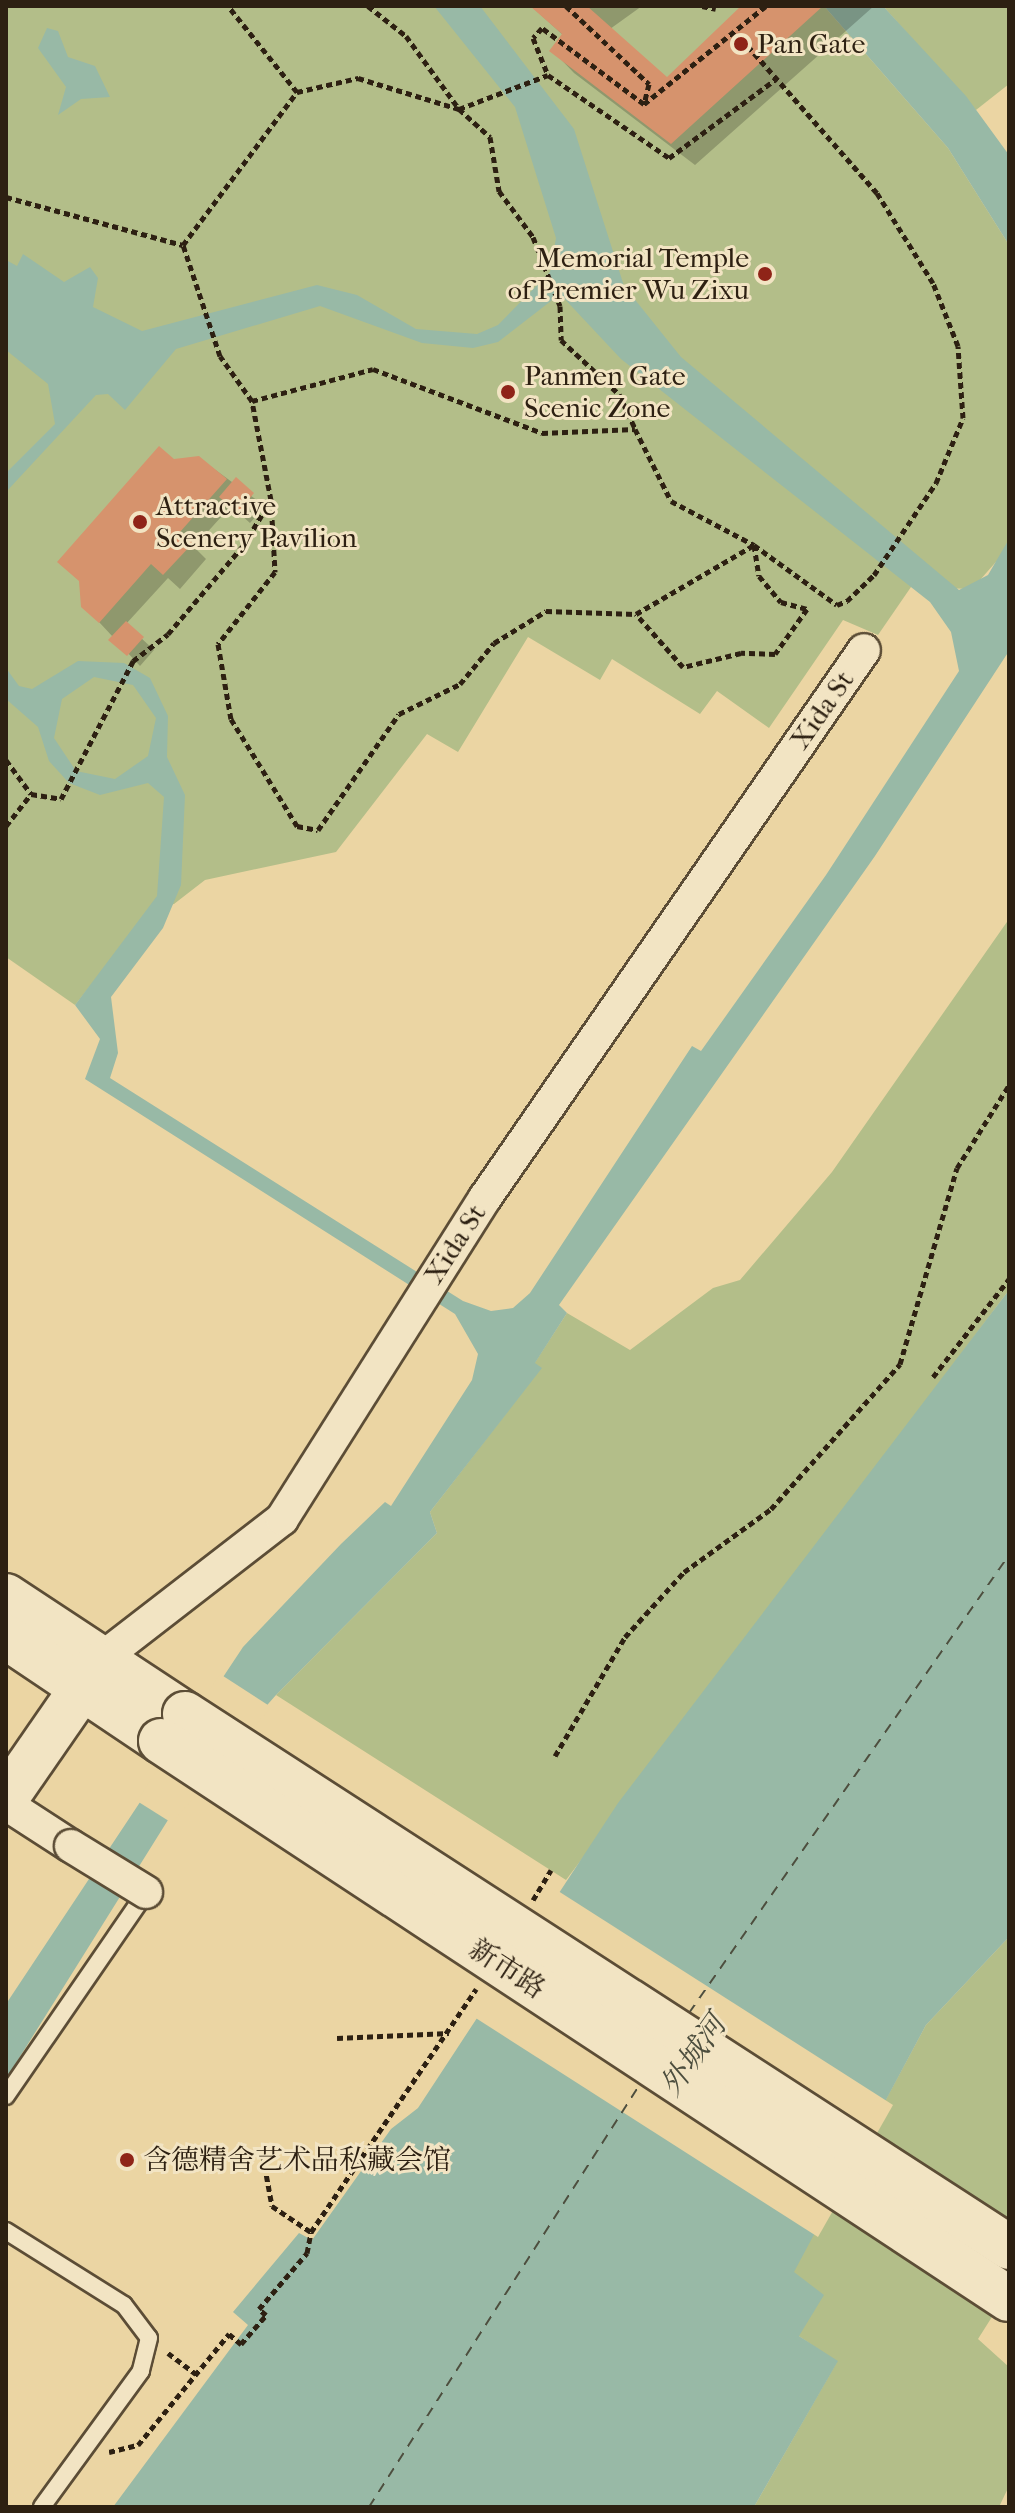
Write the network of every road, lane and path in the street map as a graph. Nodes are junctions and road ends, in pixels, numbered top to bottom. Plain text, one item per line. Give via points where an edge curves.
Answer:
1 (228, 6) edge
2 (368, 6) edge
3 (566, 6) edge
4 (702, 6) edge
5 (766, 6) edge
6 (716, 9) dead end
7 (746, 44) dead end
8 (548, 75) junction
9 (776, 79) junction
10 (297, 92) junction
11 (644, 104) junction
12 (459, 109) junction
13 (6, 197) edge
14 (183, 245) junction
15 (252, 401) junction
16 (635, 429) junction
17 (271, 500) junction
18 (754, 545) junction
19 (636, 614) junction
20 (864, 650) dead end
21 (6, 760) edge
22 (31, 794) junction
23 (6, 826) edge
24 (1009, 1085) edge
25 (1009, 1279) edge
26 (933, 1377) dead end
27 (6, 1596) edge
28 (6, 1637) edge
29 (92, 1673) junction
30 (173, 1728) junction
31 (555, 1756) dead end
32 (6, 1798) edge
33 (6, 1804) edge
34 (551, 1870) dead end
35 (146, 1892) joint
36 (527, 1908) dead end
37 (480, 1984) dead end
38 (449, 2033) junction
39 (337, 2038) dead end
40 (6, 2096) edge
41 (261, 2146) dead end
42 (6, 2231) edge
43 (311, 2232) junction
44 (1009, 2247) edge
45 (1009, 2299) edge
46 (149, 2338) junction
47 (196, 2374) junction
48 (77, 2459) junction
49 (42, 2507) edge

1 - 10 path
2 - 12 path via 406,36
3 - 11 path via 649,84
4 - 6 path
5 - 11 path
7 - 9 path
8 - 9 path via 669,158
8 - 11 path via 533,38 542,28
8 - 12 path
9 - 18 path via 877,193 933,283 958,346 963,418 936,483 901,535 874,575 837,605
10 - 12 path via 358,78
10 - 14 path
12 - 16 path via 490,137 499,191 533,237 560,306 561,340 619,394
13 - 14 path
14 - 15 path via 220,356
15 - 16 path via 373,369 542,433
15 - 17 path
16 - 18 path via 671,501
17 - 19 path via 275,572 218,644 231,719 297,826 318,830 399,714 460,684 494,643 546,611
17 - 22 path via 243,546 168,634 133,661 61,799
18 - 19 path
18 - 19 path via 759,576 781,602 807,609 775,654 741,653 683,667
20 - 29 street, Xida St via 432,1278 282,1519
21 - 22 path
22 - 23 path
24 - 31 path via 957,1168 900,1364 771,1509 684,1572 625,1637
25 - 26 path
27 - 29 main road, 新市路
28 - 29 main road, 新市路
29 - 30 main road, 新市路
29 - 32 main road, Xida St
30 - 44 main road, 新市路, bridge
30 - 45 main road, 新市路, bridge
33 - 35 street, bridge
34 - 36 path
35 - 40 lane
37 - 38 path
38 - 39 path
38 - 43 path
41 - 43 path via 272,2206
42 - 46 lane via 124,2305
43 - 47 path via 307,2253 259,2309 266,2315 241,2344 229,2334
46 - 47 path
46 - 48 lane via 141,2371
47 - 48 path via 138,2445
48 - 49 lane

